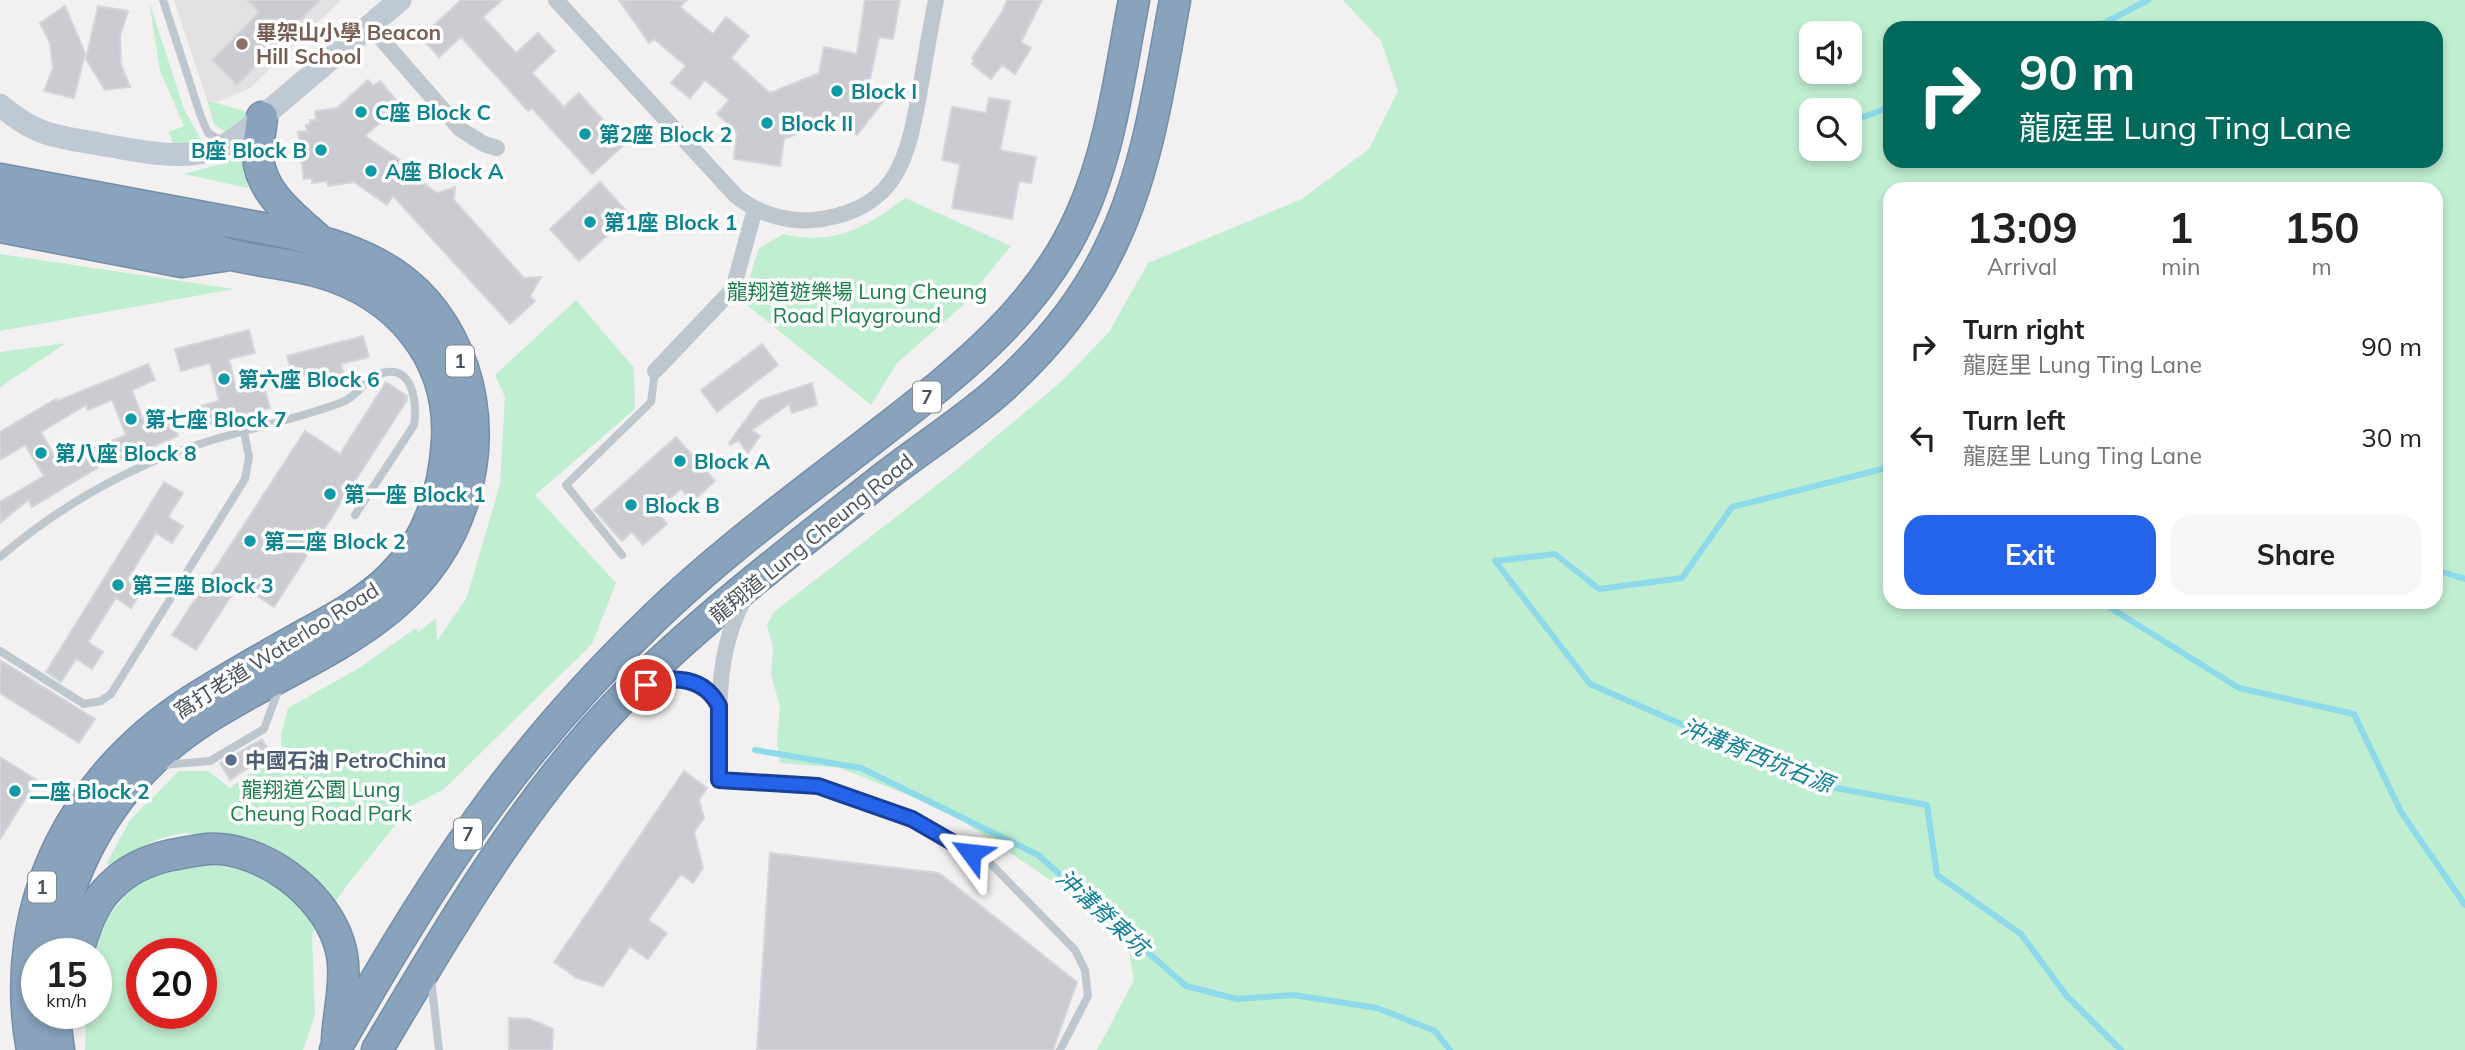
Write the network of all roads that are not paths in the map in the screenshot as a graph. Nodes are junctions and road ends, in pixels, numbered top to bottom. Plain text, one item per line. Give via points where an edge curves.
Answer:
1 (163, 0) edge
2 (400, 0) edge
3 (556, 0) edge
4 (936, 0) edge
5 (1134, 0) edge
6 (1175, 0) edge
7 (369, 25) junction
8 (0, 105) edge
9 (262, 117) junction
10 (226, 145) junction
11 (497, 148) dead end
12 (0, 159) edge
13 (8, 201) edge
14 (755, 209) junction
15 (284, 232) junction
16 (318, 239) junction
17 (655, 371) joint
18 (244, 432) junction
19 (355, 515) dead end
20 (622, 555) dead end
21 (0, 556) edge
22 (760, 576) junction
23 (0, 651) edge
24 (632, 690) junction
25 (719, 706) junction
26 (575, 725) junction
27 (719, 780) joint
28 (58, 938) edge
29 (83, 938) edge
30 (429, 962) junction
31 (53, 1033) edge
32 (335, 1049) edge
33 (377, 1050) edge
34 (439, 1050) edge
35 (1060, 1050) edge

1 - 10 lane via 201,117 208,133
2 - 7 street
3 - 14 street via 729,188
4 - 14 street via 908,149 888,184 866,203 827,219 799,221
5 - 26 highway, 龍翔道 Lung Cheung Road / 7 via 1093,185 1081,217 1035,292 998,335 951,377 678,596 632,640
6 - 22 highway, 龍翔道 Lung Cheung Road / 7 via 1148,141 1131,201 1093,279 1065,321 994,394
7 - 9 street via 284,93
7 - 11 street via 460,128
8 - 10 street via 45,133 151,153 201,153
9 - 10 street
9 - 16 highway via 258,157 264,181 283,207
12 - 15 highway via 232,204
13 - 15 highway, 窩打老道 Waterloo Road / 1
13 - 31 highway, 窩打老道 Waterloo Road / 1 via 299,267 371,295 406,321 424,346 444,400 448,439 442,484 430,519 403,564 352,608 163,719 128,749 94,789 61,842 37,901 26,1000
14 - 17 street via 733,289
15 - 16 highway, 窩打老道 Waterloo Road / 1
16 - 28 highway, 窩打老道 Waterloo Road / 1 via 399,276 439,320 457,354 469,390 473,427 472,465 457,520 438,557 382,617 196,727 146,767 88,846 69,892
17 - 20 lane via 651,402 566,485
18 - 19 lane via 350,400 366,381 388,372 400,374 414,394 414,425
18 - 21 lane via 184,449 120,475 38,525
18 - 23 lane via 249,457 245,479 111,694 84,704
22 - 24 highway, 龍翔道 Lung Cheung Road / 7
22 - 25 street via 729,631
24 - 25 street via 659,680 681,679 707,689
24 - 26 highway, 龍翔道 Lung Cheung Road / 7
25 - 27 street
26 - 30 highway, 龍翔道 Lung Cheung Road / 7 via 531,807
26 - 32 highway, 龍翔道 Lung Cheung Road / 7 via 497,794
27 - 35 lane via 818,786 912,819 991,864 1075,950 1085,970 1088,996
29 - 32 highway via 108,888 154,859 209,849 253,856 308,894 335,929 344,962
30 - 33 highway, 龍翔道 Lung Cheung Road / 7
30 - 34 lane

